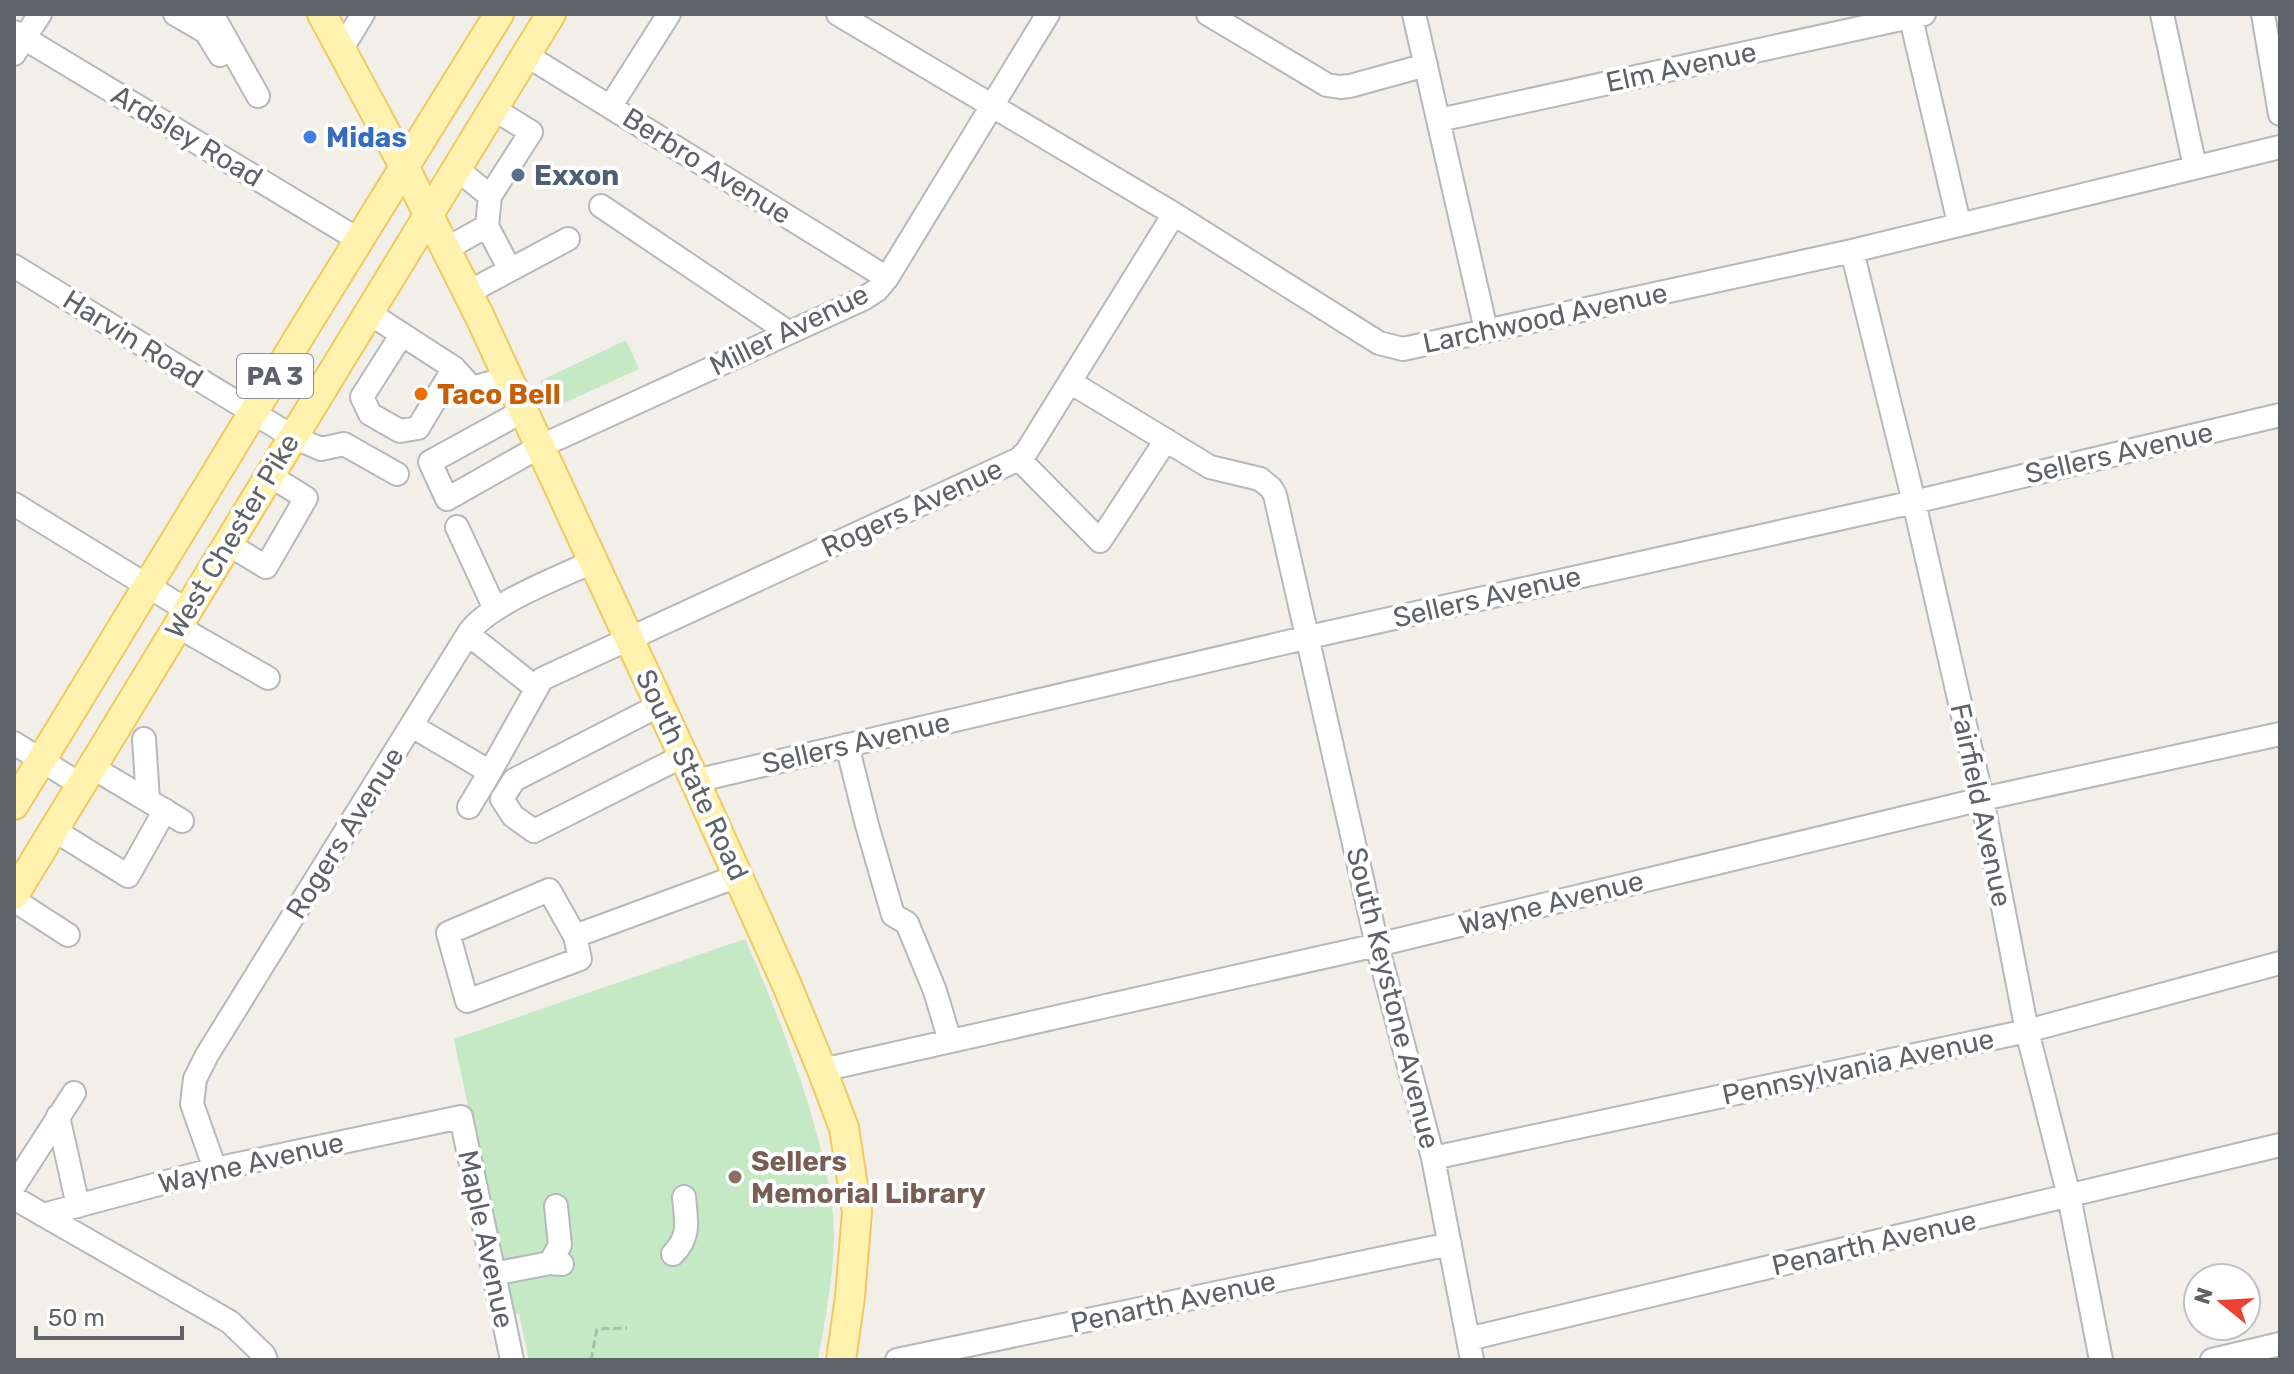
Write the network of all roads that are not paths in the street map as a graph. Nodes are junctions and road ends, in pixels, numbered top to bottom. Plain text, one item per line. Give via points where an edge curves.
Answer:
1 (40, 14) edge
2 (175, 14) edge
3 (212, 14) edge
4 (322, 14) edge
5 (363, 14) edge
6 (499, 14) edge
7 (551, 14) edge
8 (669, 14) edge
9 (838, 14) edge
10 (1048, 14) edge
11 (1208, 14) edge
12 (1414, 14) edge
13 (2162, 14) edge
14 (2263, 14) edge
15 (1915, 15) edge
16 (18, 41) edge
17 (341, 50) junction
18 (526, 55) junction
19 (221, 57) dead end
20 (1426, 65) junction
21 (258, 96) dead end
22 (610, 107) junction
23 (991, 107) junction
24 (494, 109) junction
25 (2280, 114) edge
26 (1439, 120) junction
27 (2280, 147) edge
28 (2195, 167) junction
29 (405, 168) junction
30 (457, 169) junction
31 (490, 196) junction
32 (601, 206) dead end
33 (1174, 214) junction
34 (429, 215) junction
35 (1959, 223) junction
36 (487, 226) junction
37 (568, 239) dead end
38 (359, 240) junction
39 (446, 249) junction
40 (1852, 251) junction
41 (14, 266) edge
42 (510, 270) junction
43 (887, 278) junction
44 (467, 293) junction
45 (369, 313) junction
46 (1486, 330) junction
47 (788, 332) junction
48 (402, 334) junction
49 (454, 368) junction
50 (330, 376) junction
51 (507, 378) junction
52 (1070, 382) junction
53 (366, 406) junction
54 (523, 411) junction
55 (253, 412) junction
56 (2280, 415) edge
57 (293, 437) junction
58 (1166, 440) junction
59 (539, 447) junction
60 (1019, 459) junction
61 (397, 474) dead end
62 (269, 475) junction
63 (1914, 502) junction
64 (14, 504) edge
65 (457, 527) dead end
66 (228, 544) junction
67 (594, 561) junction
68 (148, 585) junction
69 (495, 609) junction
70 (182, 618) junction
71 (468, 634) junction
72 (1309, 637) junction
73 (629, 638) junction
74 (268, 678) dead end
75 (536, 688) junction
76 (660, 705) junction
77 (412, 726) junction
78 (2280, 734) edge
79 (144, 739) dead end
80 (14, 743) edge
81 (847, 745) junction
82 (41, 760) junction
83 (689, 768) junction
84 (490, 772) junction
85 (87, 776) junction
86 (1982, 799) junction
87 (14, 805) edge
88 (469, 807) dead end
89 (165, 810) junction
90 (54, 830) junction
91 (738, 876) junction
92 (14, 898) edge
93 (68, 935) dead end
94 (575, 936) junction
95 (1377, 945) junction
96 (2280, 963) edge
97 (2027, 1031) junction
98 (950, 1041) junction
99 (822, 1070) junction
100 (74, 1093) dead end
101 (58, 1116) junction
102 (461, 1117) joint
103 (2280, 1145) edge
104 (1433, 1158) junction
105 (215, 1169) junction
106 (14, 1186) edge
107 (2069, 1196) junction
108 (684, 1197) dead end
109 (14, 1198) edge
110 (78, 1206) junction
111 (556, 1206) dead end
112 (43, 1215) junction
113 (1450, 1244) junction
114 (673, 1254) dead end
115 (493, 1274) junction
116 (2280, 1344) edge
117 (1470, 1349) edge
118 (958, 1354) edge
119 (266, 1360) edge
120 (512, 1360) edge
121 (841, 1360) edge
122 (897, 1360) edge
123 (2101, 1360) edge
124 (2212, 1360) edge

1 - 16 street
2 - 19 street via 206,32
3 - 21 street
4 - 17 main road, South State Road
5 - 17 street
6 - 29 main road, West Chester Pike / PA 3
7 - 18 main road, West Chester Pike / PA 3
8 - 22 street
9 - 23 street, Larchwood Avenue
10 - 23 street, Miller Avenue
11 - 20 street via 1327,85 1350,86
12 - 20 street
13 - 28 street
14 - 25 street
15 - 26 street, Elm Avenue
15 - 35 street
16 - 38 street, Ardsley Road
17 - 29 main road, South State Road
18 - 22 street, Berbro Avenue
18 - 24 main road, West Chester Pike / PA 3
20 - 26 street
22 - 43 street, Berbro Avenue
23 - 33 street, Larchwood Avenue
23 - 43 street, Miller Avenue
24 - 30 main road, West Chester Pike / PA 3
24 - 31 street via 531,132
26 - 46 street
27 - 28 street, Larchwood Avenue
28 - 35 street, Larchwood Avenue
29 - 34 main road, South State Road
29 - 38 main road, West Chester Pike / PA 3
30 - 31 street
30 - 34 main road, West Chester Pike / PA 3
31 - 36 street
32 - 47 street
33 - 46 street, Larchwood Avenue via 1392,348
33 - 52 street, Rogers Avenue
34 - 39 main road, South State Road
34 - 45 main road, West Chester Pike / PA 3
35 - 40 street, Larchwood Avenue
36 - 39 street
36 - 42 street
37 - 42 street
38 - 55 main road, West Chester Pike / PA 3
39 - 44 main road, South State Road
40 - 46 street, Larchwood Avenue
40 - 63 street, Fairfield Avenue
41 - 55 street, Harvin Road
42 - 44 street
43 - 47 street, Miller Avenue via 863,299
44 - 51 main road, South State Road
45 - 48 street
45 - 50 main road, West Chester Pike / PA 3
47 - 59 street, Miller Avenue
48 - 49 street
48 - 53 street
49 - 51 street via 472,388
49 - 53 street via 418,428 400,431
50 - 53 street
50 - 57 main road, West Chester Pike / PA 3
51 - 54 main road, South State Road
52 - 58 street
52 - 60 street, Rogers Avenue
54 - 59 main road, South State Road
54 - 59 street, Miller Avenue via 430,462 447,499
55 - 57 street, Harvin Road
55 - 68 main road, West Chester Pike / PA 3
56 - 63 street, Sellers Avenue
57 - 61 street, Harvin Road via 321,449 344,444
57 - 62 main road, West Chester Pike / PA 3
58 - 60 street via 1100,541
58 - 72 street via 1210,467 1260,479 1271,488
59 - 67 main road, South State Road
60 - 73 street, Rogers Avenue
62 - 66 main road, West Chester Pike / PA 3
62 - 66 street via 306,498 266,567
63 - 72 street, Sellers Avenue
63 - 86 street, Fairfield Avenue
64 - 68 street
65 - 69 street
66 - 70 main road, West Chester Pike / PA 3
67 - 69 street, Rogers Avenue
67 - 73 main road, South State Road
68 - 70 street
68 - 82 main road, West Chester Pike / PA 3
69 - 71 street, Rogers Avenue
70 - 74 street
70 - 85 main road, West Chester Pike / PA 3
71 - 75 street
71 - 77 street, Rogers Avenue
72 - 81 street, Sellers Avenue
72 - 95 street, South Keystone Avenue
73 - 75 street, Rogers Avenue via 542,679
73 - 76 main road, South State Road
75 - 84 street
76 - 83 main road, South State Road
76 - 83 street, Sellers Avenue via 514,780 502,799 513,816 534,831
77 - 84 street
77 - 105 street, Rogers Avenue via 195,1079 192,1104
78 - 86 street, Wayne Avenue
79 - 89 street
80 - 82 street
81 - 83 street, Sellers Avenue
81 - 98 street via 893,915 907,923
82 - 85 street
82 - 87 main road, West Chester Pike / PA 3
83 - 91 main road, South State Road
84 - 88 street
85 - 89 street
85 - 90 main road, West Chester Pike / PA 3
86 - 95 street, Wayne Avenue
86 - 97 street, Fairfield Avenue
89 - 90 street via 128,876
90 - 92 main road, West Chester Pike / PA 3
91 - 94 street
91 - 99 main road, South State Road
92 - 93 street
94 - 94 street via 580,959 467,1001 448,933 549,890
95 - 98 street, Wayne Avenue
95 - 104 street, South Keystone Avenue
96 - 97 street, Pennsylvania Avenue
97 - 104 street, Pennsylvania Avenue
97 - 107 street, Fairfield Avenue
98 - 99 street, Wayne Avenue
99 - 121 main road, South State Road via 844,1128 857,1212
100 - 101 street
101 - 106 street
101 - 110 street
102 - 105 street, Wayne Avenue
102 - 115 street, Maple Avenue
103 - 107 street, Penarth Avenue
104 - 113 street, South Keystone Avenue
105 - 110 street, Wayne Avenue
107 - 117 street, Penarth Avenue
107 - 123 street, Fairfield Avenue
108 - 114 street via 687,1229
109 - 112 street
110 - 112 street, Wayne Avenue
111 - 115 street via 556,1264
112 - 119 street via 230,1322
113 - 117 street, South Keystone Avenue
113 - 118 street, Penarth Avenue
115 - 120 street, Maple Avenue
116 - 124 street
118 - 122 street, Penarth Avenue

